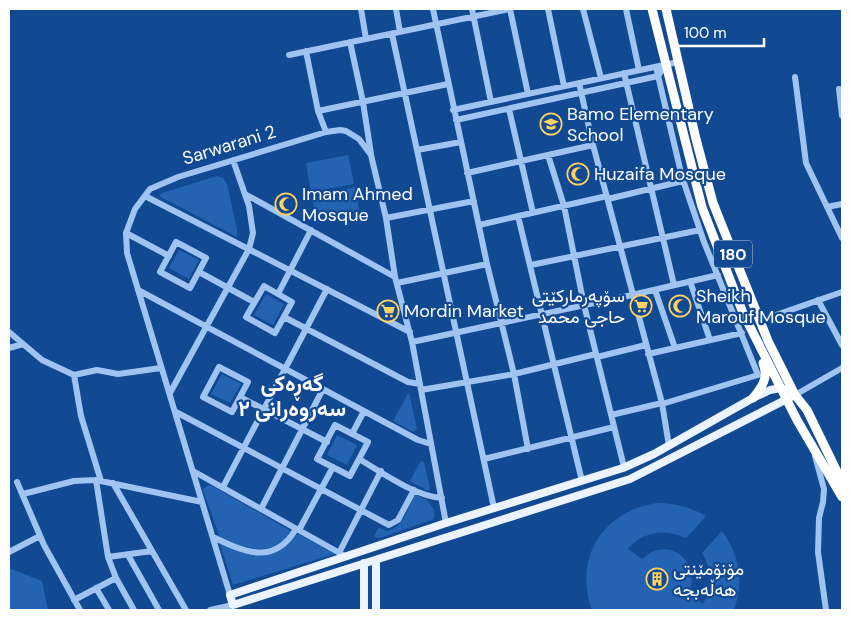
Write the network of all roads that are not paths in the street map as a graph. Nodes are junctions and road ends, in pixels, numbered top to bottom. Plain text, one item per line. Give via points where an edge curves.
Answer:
1 (361, 9) edge
2 (396, 9) edge
3 (433, 9) edge
4 (472, 9) edge
5 (510, 9) edge
6 (548, 9) edge
7 (583, 9) edge
8 (626, 9) edge
9 (652, 9) edge
10 (666, 9) edge
11 (473, 16) junction
12 (436, 24) junction
13 (400, 32) junction
14 (392, 34) junction
15 (366, 39) junction
16 (350, 42) junction
17 (306, 52) junction
18 (289, 55) dead end
19 (678, 62) junction
20 (666, 64) junction
21 (656, 66) junction
22 (639, 70) junction
23 (624, 73) junction
24 (658, 76) junction
25 (794, 77) dead end
26 (601, 78) junction
27 (579, 83) junction
28 (448, 84) junction
29 (626, 84) junction
30 (564, 86) junction
31 (840, 92) edge
32 (405, 93) junction
33 (581, 93) junction
34 (528, 94) junction
35 (363, 102) junction
36 (491, 102) junction
37 (510, 109) junction
38 (454, 110) junction
39 (318, 111) junction
40 (842, 116) edge
41 (456, 120) junction
42 (326, 132) junction
43 (460, 142) junction
44 (593, 145) junction
45 (417, 150) junction
46 (371, 155) junction
47 (548, 155) junction
48 (233, 160) junction
49 (521, 160) junction
50 (467, 172) junction
51 (683, 182) junction
52 (652, 189) junction
53 (245, 194) junction
54 (145, 196) junction
55 (608, 197) junction
56 (474, 201) junction
57 (842, 204) edge
58 (564, 206) junction
59 (827, 207) junction
60 (430, 210) junction
61 (533, 213) junction
62 (518, 216) junction
63 (386, 218) junction
64 (479, 225) junction
65 (312, 230) junction
66 (700, 230) junction
67 (126, 232) junction
68 (841, 234) edge
69 (663, 238) junction
70 (620, 246) junction
71 (249, 249) junction
72 (168, 256) junction
73 (574, 257) junction
74 (487, 264) junction
75 (531, 266) junction
76 (290, 270) junction
77 (199, 272) junction
78 (444, 273) junction
79 (718, 275) junction
80 (396, 280) junction
81 (690, 281) junction
82 (674, 285) junction
83 (228, 287) junction
84 (327, 289) junction
85 (138, 290) junction
86 (655, 290) junction
87 (842, 292) edge
88 (278, 294) junction
89 (632, 295) junction
90 (818, 300) junction
91 (254, 302) junction
92 (584, 305) junction
93 (543, 314) junction
94 (284, 317) junction
95 (759, 321) junction
96 (500, 323) junction
97 (748, 323) junction
98 (206, 327) junction
99 (306, 329) junction
100 (9, 332) edge
101 (410, 332) junction
102 (457, 332) junction
103 (742, 333) junction
104 (710, 340) junction
105 (412, 342) junction
106 (23, 344) junction
107 (646, 345) junction
108 (842, 345) edge
109 (9, 348) edge
110 (675, 348) junction
111 (648, 354) junction
112 (597, 355) junction
113 (555, 365) junction
114 (161, 368) junction
115 (842, 368) edge
116 (285, 369) junction
117 (514, 374) junction
118 (74, 376) junction
119 (468, 382) junction
120 (421, 387) junction
121 (781, 388) junction
122 (323, 389) junction
123 (170, 393) junction
124 (798, 393) junction
125 (240, 397) junction
126 (753, 398) junction
127 (786, 399) junction
128 (662, 404) junction
129 (264, 410) junction
130 (364, 411) junction
131 (176, 412) junction
132 (611, 415) junction
133 (614, 427) junction
134 (302, 429) junction
135 (352, 434) junction
136 (572, 438) junction
137 (326, 442) junction
138 (812, 443) junction
139 (431, 444) junction
140 (669, 446) junction
141 (243, 448) junction
142 (528, 449) junction
143 (359, 459) junction
144 (484, 459) junction
145 (333, 467) junction
146 (624, 467) junction
147 (282, 468) junction
148 (194, 471) junction
149 (381, 471) junction
150 (99, 480) junction
151 (582, 481) junction
152 (17, 482) dead end
153 (842, 482) edge
154 (113, 483) junction
155 (563, 486) junction
156 (223, 487) junction
157 (321, 489) junction
158 (414, 490) junction
159 (23, 494) junction
160 (842, 497) edge
161 (442, 498) junction
162 (567, 499) junction
163 (202, 502) junction
164 (261, 508) junction
165 (494, 508) junction
166 (361, 510) junction
167 (446, 523) junction
168 (297, 529) junction
169 (40, 536) junction
170 (213, 537) junction
171 (152, 551) junction
172 (9, 552) edge
173 (128, 554) junction
174 (342, 554) junction
175 (108, 558) junction
176 (376, 560) junction
177 (364, 563) junction
178 (116, 578) junction
179 (96, 588) junction
180 (230, 595) junction
181 (74, 600) junction
182 (233, 605) junction
183 (80, 610) edge
184 (109, 610) edge
185 (134, 610) edge
186 (159, 610) edge
187 (186, 610) edge
188 (210, 610) edge
189 (364, 610) edge
190 (376, 610) edge
191 (826, 610) edge

1 - 15 street
2 - 13 street
3 - 12 street
4 - 11 street
5 - 11 street
5 - 34 street
6 - 30 street
7 - 26 street
8 - 22 street
9 - 20 highway, 180
10 - 19 highway, 180
11 - 12 street
11 - 36 street
12 - 13 street
12 - 28 street
13 - 14 street
14 - 15 street
14 - 32 street
15 - 16 street
16 - 17 street
16 - 35 street
17 - 18 street
17 - 39 street
19 - 20 street
19 - 95 highway, 180 via 713,203
20 - 21 street
20 - 24 street
20 - 97 highway, 180 via 702,207
21 - 22 street
21 - 24 street
22 - 23 street
23 - 26 street
23 - 29 street
24 - 29 street
24 - 51 street
25 - 59 street via 806,162
26 - 27 street
27 - 30 street
27 - 33 street
28 - 32 street
28 - 38 street
29 - 33 street
29 - 52 street
30 - 34 street
31 - 40 street
32 - 35 street
32 - 45 street
33 - 37 street
33 - 44 street
34 - 36 street
35 - 39 street
35 - 46 street
36 - 38 street
37 - 41 street
37 - 49 street
38 - 41 street
39 - 42 street
41 - 43 street
42 - 46 street, Sarwarani 2 via 346,130 359,139
42 - 48 street, Sarwarani 2
43 - 45 street
43 - 50 street
44 - 47 street
44 - 55 street
45 - 60 street
46 - 63 street, Sarwarani 2
47 - 49 street
47 - 58 street
48 - 53 street
48 - 54 street, Sarwarani 2 via 178,177 150,189
49 - 50 street
49 - 61 street
50 - 56 street
51 - 52 street
51 - 66 street
52 - 55 street
52 - 69 street
53 - 65 street
53 - 71 street via 253,233
54 - 67 street, Sarwarani 2 via 135,209
54 - 71 street
55 - 58 street
55 - 70 street
56 - 60 street
56 - 64 street
57 - 59 street
58 - 61 street
58 - 73 street
59 - 68 street
60 - 63 street
60 - 78 street
61 - 62 street
62 - 64 street
62 - 75 street
63 - 80 street, Sarwarani 2
64 - 74 street
65 - 76 street
65 - 80 street
66 - 69 street
66 - 79 street
67 - 72 street
67 - 85 street, Sarwarani 2 via 126,253
69 - 70 street
69 - 82 street
70 - 73 street
70 - 89 street
71 - 76 street
71 - 83 street
72 - 77 street via 176,242 206,258
72 - 77 street via 160,272 190,288
73 - 75 street
73 - 92 street
74 - 78 street
74 - 96 street
75 - 93 street
76 - 84 street
76 - 88 street
77 - 83 street
78 - 80 street
78 - 102 street
79 - 81 street
79 - 103 street
80 - 101 street, Sarwarani 2
81 - 82 street
81 - 104 street
82 - 86 street
83 - 91 street
83 - 98 street
84 - 99 street
84 - 101 street
85 - 98 street
85 - 114 street, Sarwarani 2
86 - 89 street
86 - 110 street
87 - 90 street
88 - 91 street via 264,286
88 - 94 street via 292,302
89 - 92 street
89 - 107 street
90 - 95 street
90 - 108 street
91 - 94 street via 246,317 274,333
92 - 93 street
92 - 112 street
93 - 96 street
93 - 113 street
94 - 99 street
95 - 124 highway, 180
96 - 102 street
96 - 117 street
97 - 121 highway, 180
97 - 126 highway via 766,372 764,384
98 - 116 street
98 - 123 street
99 - 116 street
99 - 120 street
100 - 106 street
101 - 105 street, Sarwarani 2
102 - 105 street
102 - 119 street
103 - 104 street
103 - 128 street via 758,376
104 - 110 street
105 - 120 street, Sarwarani 2
106 - 109 street
106 - 118 street via 42,360
107 - 111 street
107 - 112 street
110 - 111 street
111 - 128 street
112 - 113 street
112 - 132 street
113 - 117 street
113 - 136 street
114 - 118 street via 118,374 96,370
114 - 123 street, Sarwarani 2
115 - 124 street
116 - 122 street
116 - 129 street
117 - 119 street
117 - 142 street
118 - 150 street via 81,416
119 - 120 street
119 - 144 street
120 - 139 street, Sarwarani 2
121 - 124 main road
121 - 126 main road
121 - 127 highway, 180
122 - 130 street
122 - 134 street
123 - 131 street, Sarwarani 2
124 - 127 main road
124 - 153 highway, 180
125 - 125 street via 232,412 204,397 220,367 248,382
125 - 129 street
126 - 140 main road
127 - 138 highway, 180
127 - 162 main road via 637,476
128 - 132 street
128 - 140 street
129 - 134 street
129 - 141 street
130 - 135 street
130 - 139 street
131 - 141 street
131 - 148 street, Sarwarani 2
132 - 133 street
133 - 136 street
133 - 146 street
134 - 137 street
134 - 147 street
135 - 137 street via 335,425
135 - 143 street via 368,442
136 - 142 street
136 - 151 street
137 - 145 street via 317,459
138 - 160 highway, 180
138 - 191 street via 824,489 818,535
139 - 161 street, Sarwarani 2
140 - 146 main road
141 - 147 street
141 - 156 street
142 - 144 street
143 - 145 street via 350,476
143 - 149 street
144 - 165 street
145 - 157 street
146 - 151 main road
147 - 157 street
147 - 164 street
148 - 156 street
148 - 163 street, Sarwarani 2
149 - 158 street
149 - 166 street
150 - 154 street
150 - 159 street via 74,481
150 - 175 street
151 - 155 main road
152 - 159 street
154 - 163 street
154 - 171 street
155 - 162 main road
155 - 165 main road
156 - 164 street
157 - 166 street
157 - 168 street
158 - 161 street
158 - 166 street via 398,520 389,525
159 - 169 street
161 - 167 street, Sarwarani 2
162 - 176 main road
163 - 170 street, Sarwarani 2
164 - 168 street
165 - 167 main road
166 - 174 street
167 - 174 main road
168 - 170 street via 286,542 264,552 243,551
168 - 174 street
169 - 172 street
169 - 181 street
170 - 180 street, Sarwarani 2
171 - 173 street
171 - 187 street
173 - 175 street
173 - 186 street
174 - 180 main road
175 - 178 street
176 - 177 main road
176 - 190 main road
177 - 182 main road
177 - 189 main road
178 - 179 street
178 - 185 street
179 - 181 street
179 - 184 street
180 - 182 main road, Sarwarani 2
181 - 183 street
182 - 188 street

